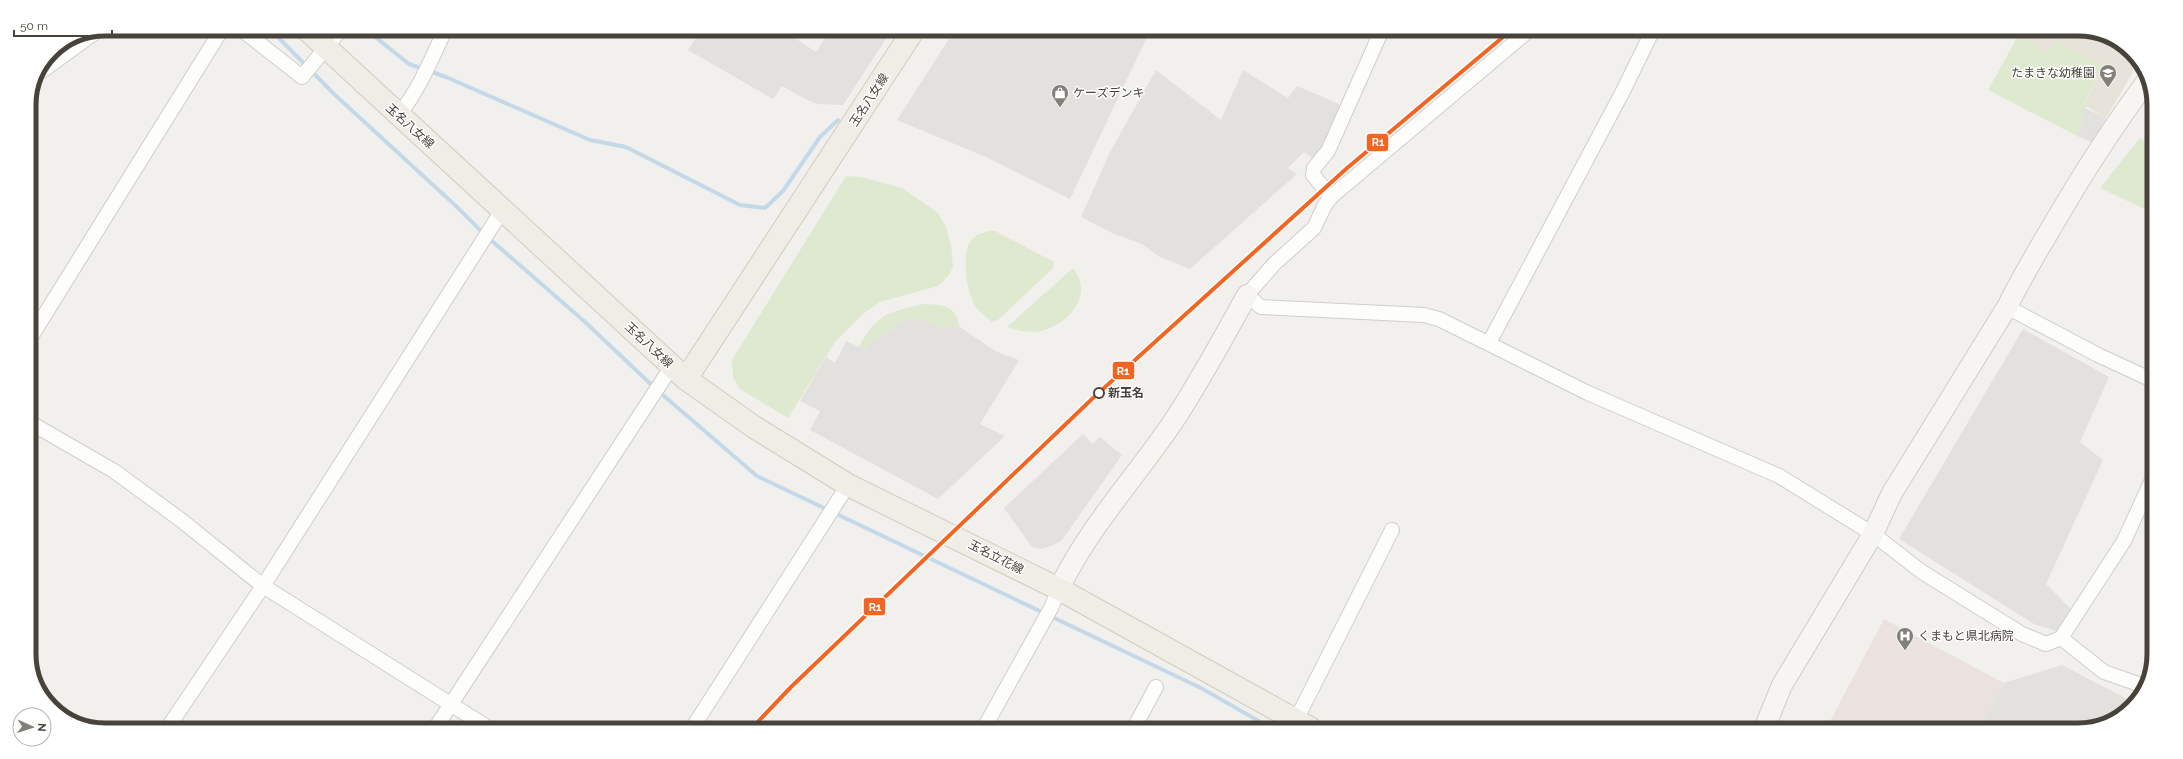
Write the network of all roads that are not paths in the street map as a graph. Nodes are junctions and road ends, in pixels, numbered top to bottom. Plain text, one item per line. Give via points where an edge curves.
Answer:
1 (218, 36) edge
2 (250, 36) edge
3 (313, 36) edge
4 (336, 36) edge
5 (442, 36) edge
6 (910, 36) edge
7 (1379, 36) edge
8 (1522, 36) edge
9 (1650, 36) edge
10 (87, 38) edge
11 (326, 48) junction
12 (49, 66) edge
13 (2144, 85) edge
14 (398, 116) junction
15 (1331, 197) junction
16 (503, 209) junction
17 (1247, 295) junction
18 (2007, 307) junction
19 (36, 329) edge
20 (1489, 343) junction
21 (673, 376) junction
22 (2147, 378) edge
23 (36, 426) edge
24 (848, 485) junction
25 (2147, 502) edge
26 (2145, 512) edge
27 (1392, 530) dead end
28 (1873, 534) junction
29 (263, 586) junction
30 (1055, 598) junction
31 (2061, 638) junction
32 (2140, 685) edge
33 (1156, 687) dead end
34 (451, 704) junction
35 (171, 723) edge
36 (439, 723) edge
37 (481, 723) edge
38 (696, 723) edge
39 (987, 723) edge
40 (1137, 723) edge
41 (1293, 723) edge
42 (1300, 723) edge
43 (1766, 723) edge

1 - 19 street
2 - 11 street via 302,77
3 - 11 main road, 玉名八女線
4 - 11 street
5 - 14 street via 410,101
6 - 21 main road, 玉名八女線
7 - 15 street via 1328,151 1314,168 1313,175
8 - 15 street
9 - 20 street
10 - 12 street
11 - 14 main road, 玉名八女線
13 - 18 street via 2090,163
14 - 16 main road, 玉名八女線
15 - 17 street via 1314,228 1274,264
16 - 21 main road, 玉名八女線
16 - 29 street
17 - 20 street via 1261,306 1424,315 1439,319
17 - 30 street via 1175,419 1106,510 1072,562
18 - 22 street
18 - 28 street via 1892,493
20 - 28 street via 1588,393 1779,476
21 - 24 main road, 玉名立花線
21 - 34 street via 652,397
23 - 29 street via 114,472 181,520
24 - 30 main road, 玉名立花線
24 - 38 street
25 - 26 street
26 - 31 street
27 - 42 street
28 - 31 street via 1922,572 2022,634 2046,644
28 - 43 street via 1782,685
29 - 34 street
29 - 35 street
30 - 39 street
30 - 41 main road, 玉名立花線
31 - 32 street via 2104,672
33 - 40 street
34 - 36 street
34 - 37 street

